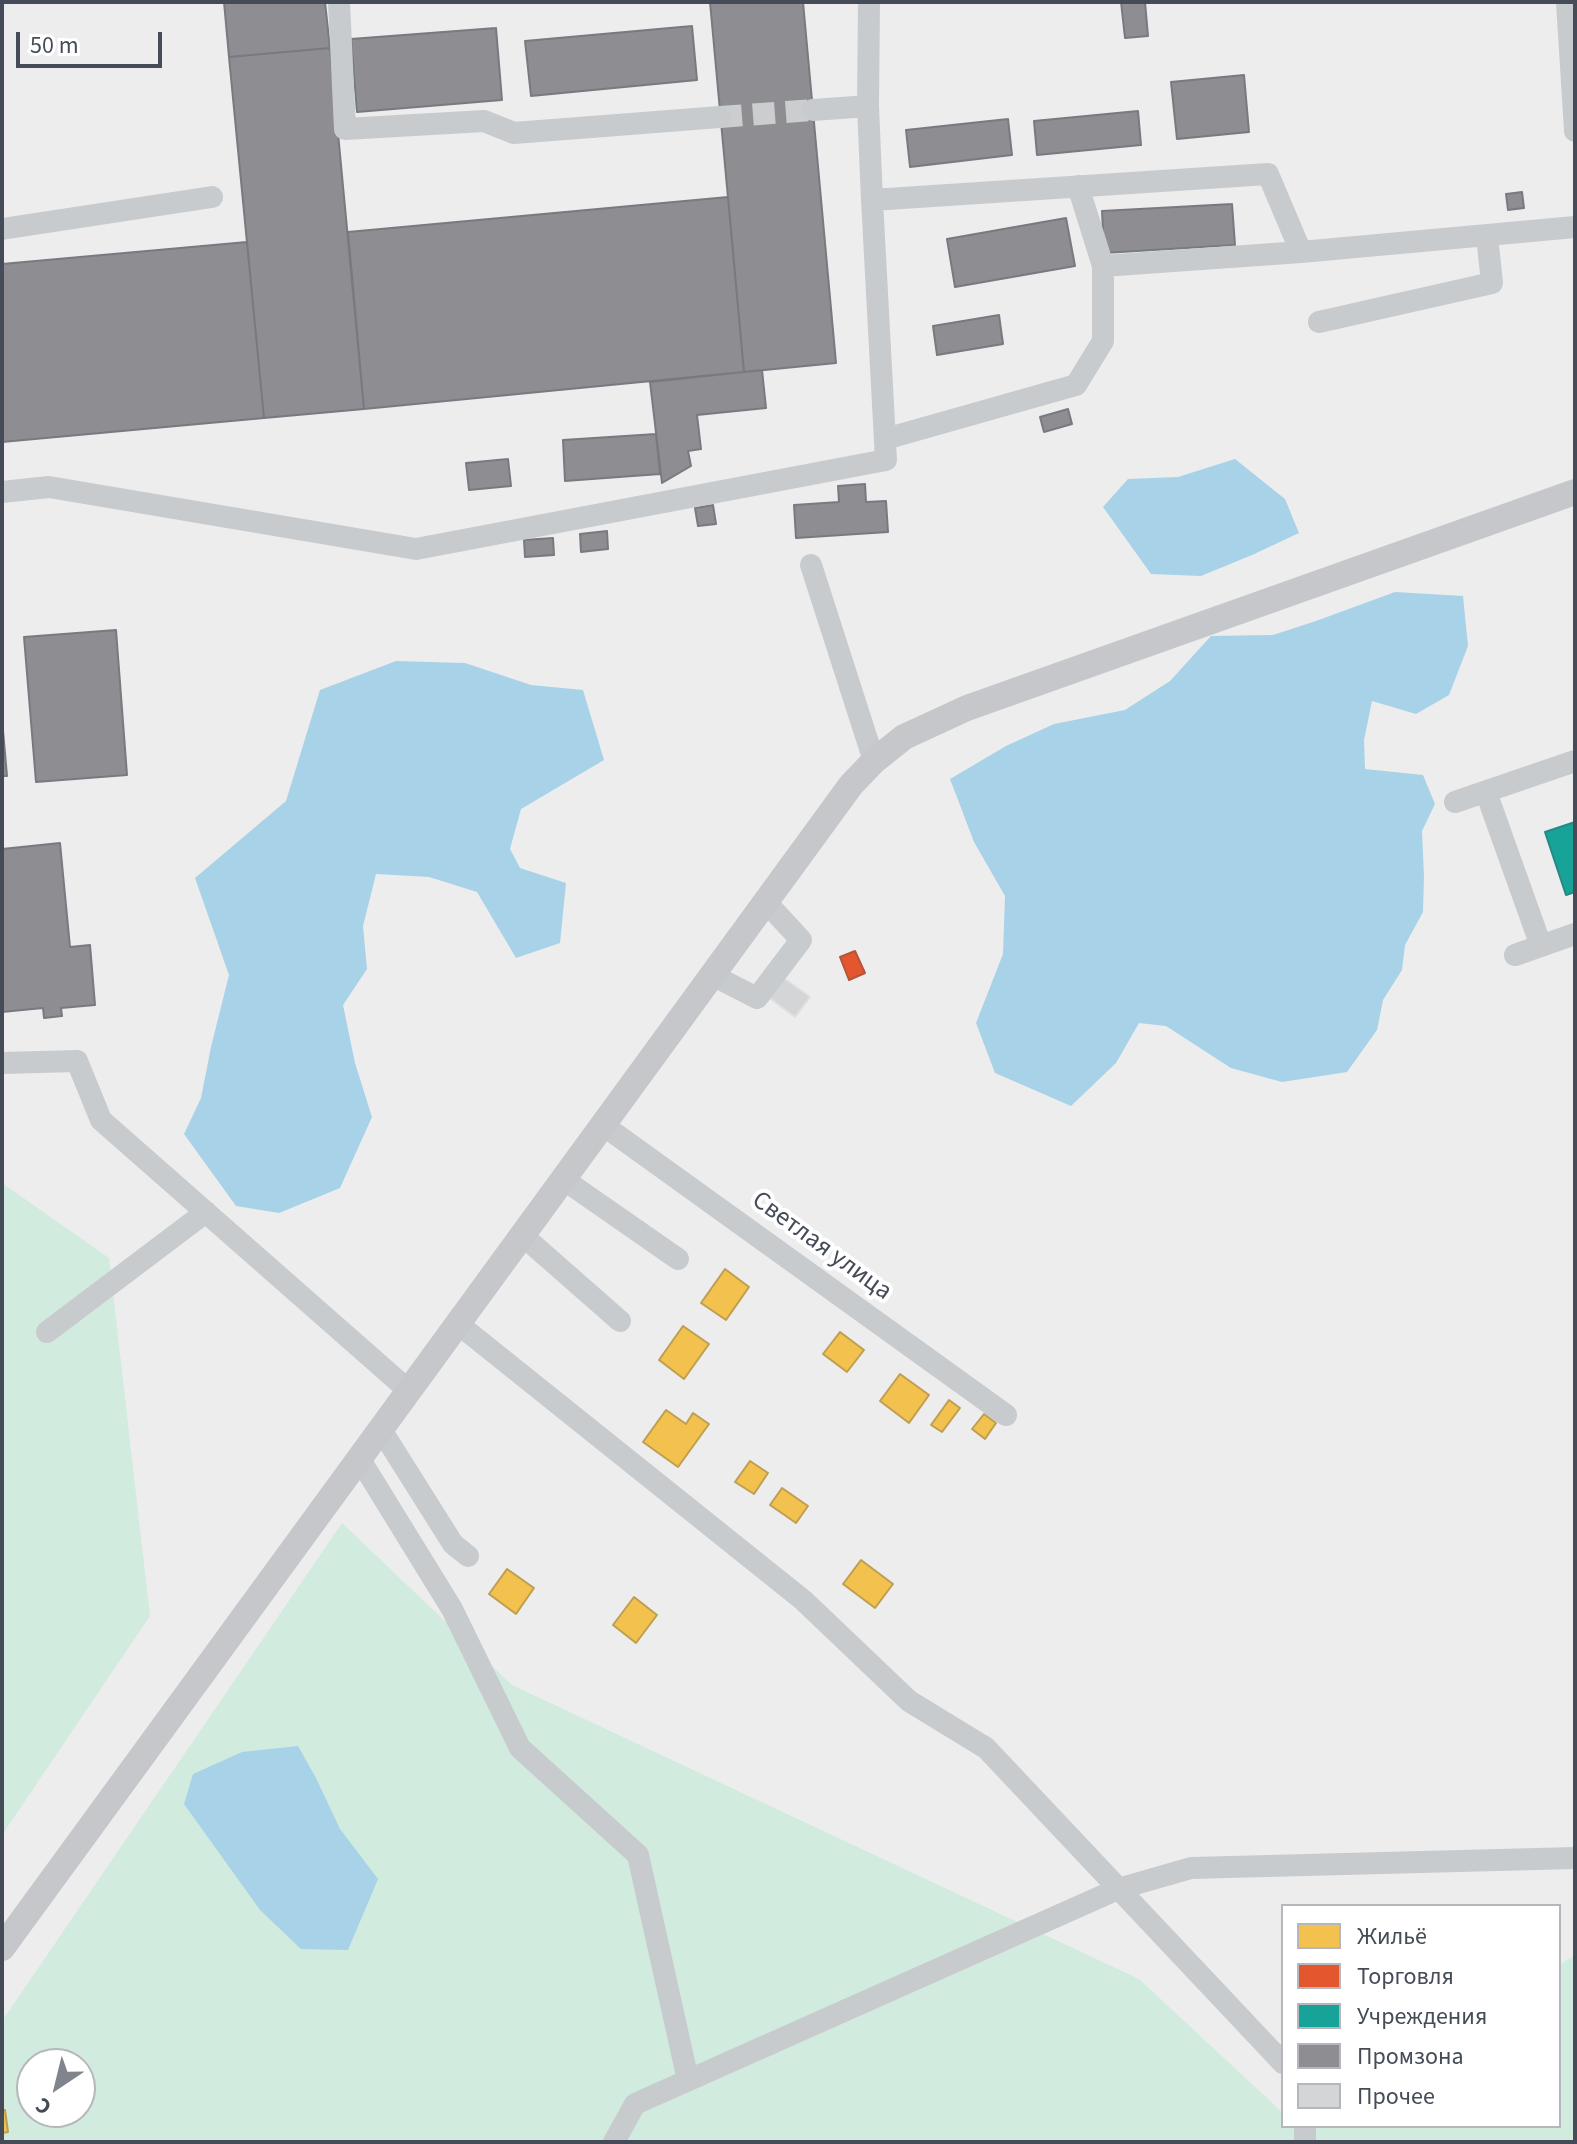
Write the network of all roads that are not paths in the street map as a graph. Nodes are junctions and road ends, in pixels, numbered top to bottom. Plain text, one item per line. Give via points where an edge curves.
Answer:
1 (339, 2) edge
2 (869, 2) edge
3 (1567, 2) edge
4 (868, 106) junction
5 (813, 110) tunnel mouth
6 (720, 117) tunnel mouth
7 (1575, 131) edge
8 (1078, 186) junction
9 (212, 197) dead end
10 (872, 200) junction
11 (1575, 227) edge
12 (2, 229) edge
13 (1487, 236) junction
14 (1301, 252) junction
15 (1103, 266) junction
16 (1319, 322) dead end
17 (885, 439) junction
18 (2, 492) edge
19 (1575, 492) edge
20 (811, 565) dead end
21 (874, 761) junction
22 (1575, 761) edge
23 (1486, 792) junction
24 (1455, 802) dead end
25 (766, 902) junction
26 (1575, 934) edge
27 (1541, 946) junction
28 (1515, 955) dead end
29 (712, 975) junction
30 (2, 1063) edge
31 (603, 1125) junction
32 (563, 1179) junction
33 (206, 1212) junction
34 (522, 1235) junction
35 (678, 1259) dead end
36 (620, 1321) dead end
37 (457, 1323) junction
38 (47, 1332) dead end
39 (408, 1390) junction
40 (1006, 1415) dead end
41 (380, 1428) junction
42 (359, 1458) junction
43 (468, 1556) dead end
44 (1575, 1858) edge
45 (1118, 1889) junction
46 (2, 1948) edge
47 (1281, 2061) edge
48 (688, 2080) junction
49 (614, 2142) edge

1 - 6 lane via 345,129 484,121 514,133
2 - 4 lane
3 - 7 lane
4 - 5 lane
4 - 10 lane
8 - 10 lane
8 - 14 lane via 1268,174
8 - 15 lane
9 - 12 lane
10 - 17 lane
11 - 13 lane
13 - 14 lane
13 - 16 lane via 1492,283
14 - 15 lane
15 - 17 lane via 1103,341 1076,385
17 - 18 lane via 886,460 416,549 49,487
19 - 21 main road via 967,708 904,737
20 - 21 lane
21 - 25 main road
22 - 23 lane
23 - 24 lane
23 - 27 lane
25 - 29 main road
25 - 29 lane via 801,940 757,998
26 - 27 lane
27 - 28 lane
29 - 31 main road
30 - 33 lane via 77,1061 101,1120
31 - 32 main road
31 - 40 lane, Светлая улица
32 - 34 main road
32 - 35 lane
33 - 38 lane
33 - 39 lane
34 - 36 lane
34 - 37 main road
37 - 39 main road
37 - 45 lane via 803,1600 909,1701 986,1748
39 - 41 main road
41 - 42 main road
41 - 43 lane via 453,1544
42 - 46 main road
42 - 48 lane via 452,1609 520,1748 638,1855
44 - 45 lane via 1191,1868
45 - 47 lane
45 - 48 lane
48 - 49 lane via 635,2104

